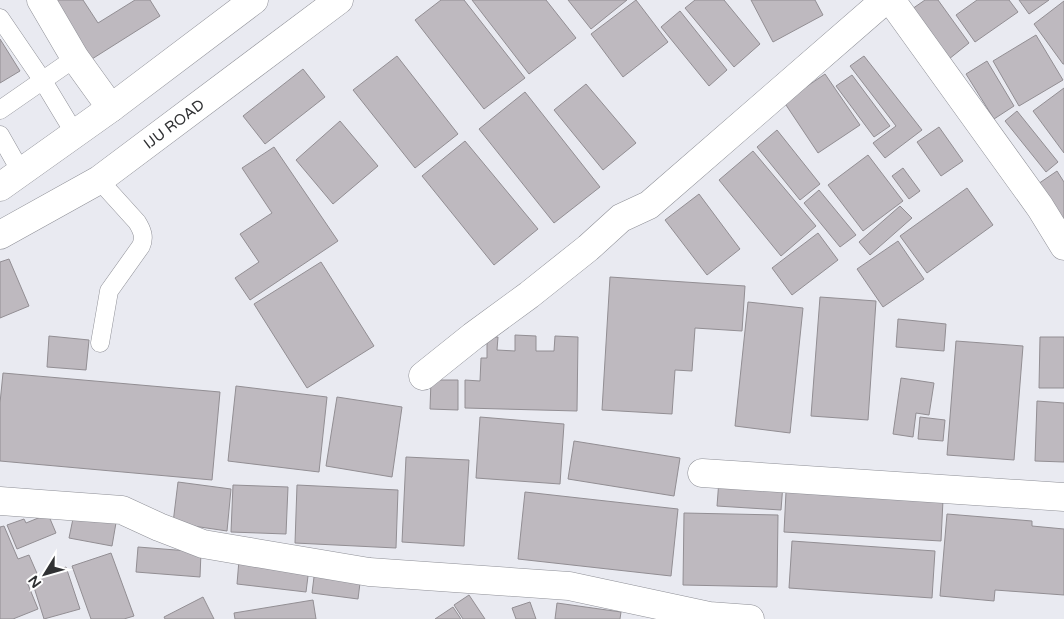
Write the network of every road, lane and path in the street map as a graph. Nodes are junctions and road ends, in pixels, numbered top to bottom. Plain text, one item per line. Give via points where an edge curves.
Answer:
1 (41, 0) edge
2 (254, 0) edge
3 (339, 0) edge
4 (885, 0) edge
5 (891, 0) edge
6 (0, 18) edge
7 (75, 58) junction
8 (42, 81) junction
9 (111, 108) junction
10 (0, 110) edge
11 (75, 134) junction
12 (0, 135) edge
13 (11, 180) edge
14 (99, 180) junction
15 (0, 236) edge
16 (1064, 246) edge
17 (100, 343) dead end
18 (423, 376) dead end
19 (702, 473) dead end
20 (1064, 497) edge
21 (0, 502) edge
22 (750, 619) edge

1 - 7 street
2 - 9 street
3 - 14 street, IJU ROAD
4 - 18 street via 649,205 621,218 588,248
5 - 16 street
6 - 8 lane
7 - 8 lane
7 - 9 street
8 - 10 lane
8 - 11 lane
9 - 11 street
11 - 13 street
12 - 13 lane
14 - 15 street, IJU ROAD
14 - 17 lane via 137,222 143,238 109,291
19 - 20 street
21 - 22 street via 122,510 203,544 370,572 569,586 709,616

